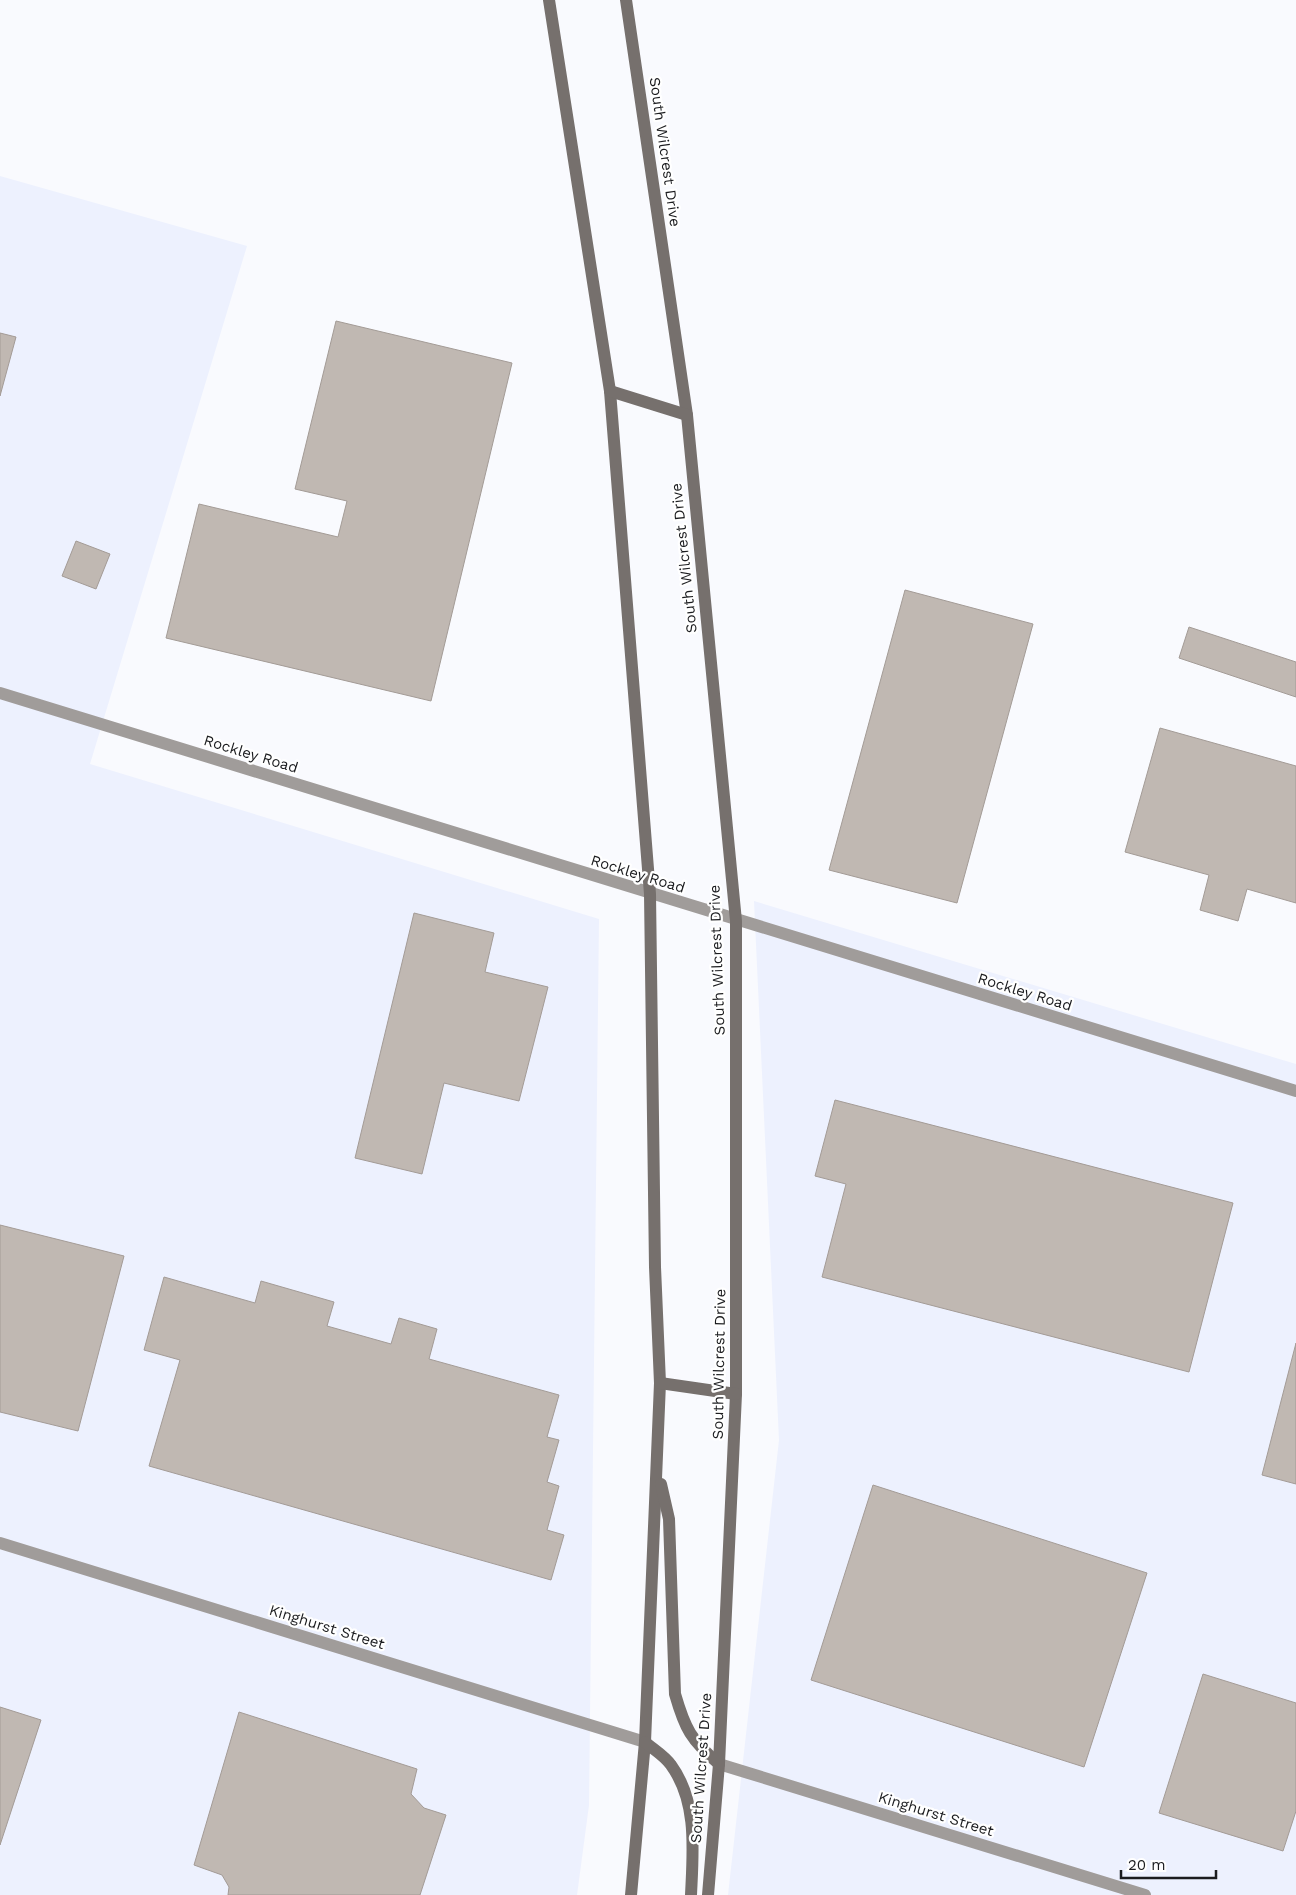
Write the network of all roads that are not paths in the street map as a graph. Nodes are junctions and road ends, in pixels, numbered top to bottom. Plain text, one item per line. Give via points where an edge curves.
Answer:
1 (549, 0) edge
2 (619, 0) edge
3 (626, 0) edge
4 (610, 391) junction
5 (687, 415) junction
6 (0, 693) edge
7 (650, 894) junction
8 (736, 921) junction
9 (1296, 1092) edge
10 (660, 1383) junction
11 (736, 1394) junction
12 (657, 1466) junction
13 (0, 1543) edge
14 (645, 1742) junction
15 (718, 1764) junction
16 (631, 1895) edge
17 (691, 1895) edge
18 (708, 1895) edge
19 (1145, 1895) edge

1 - 4 main road
2 - 3 main road
3 - 5 main road, South Wilcrest Drive
4 - 5 main road
4 - 7 main road
5 - 8 main road, South Wilcrest Drive
6 - 7 street, Rockley Road
7 - 8 street, Rockley Road
7 - 10 main road via 655,1267
8 - 9 street, Rockley Road
8 - 11 main road, South Wilcrest Drive
10 - 11 main road
10 - 12 main road
11 - 15 main road, South Wilcrest Drive
12 - 14 main road
12 - 15 main road via 669,1519 675,1694 696,1745
13 - 14 street, Kinghurst Street
14 - 16 main road
14 - 17 main road via 671,1764 689,1802 692,1825
15 - 18 main road, South Wilcrest Drive
15 - 19 street, Kinghurst Street

